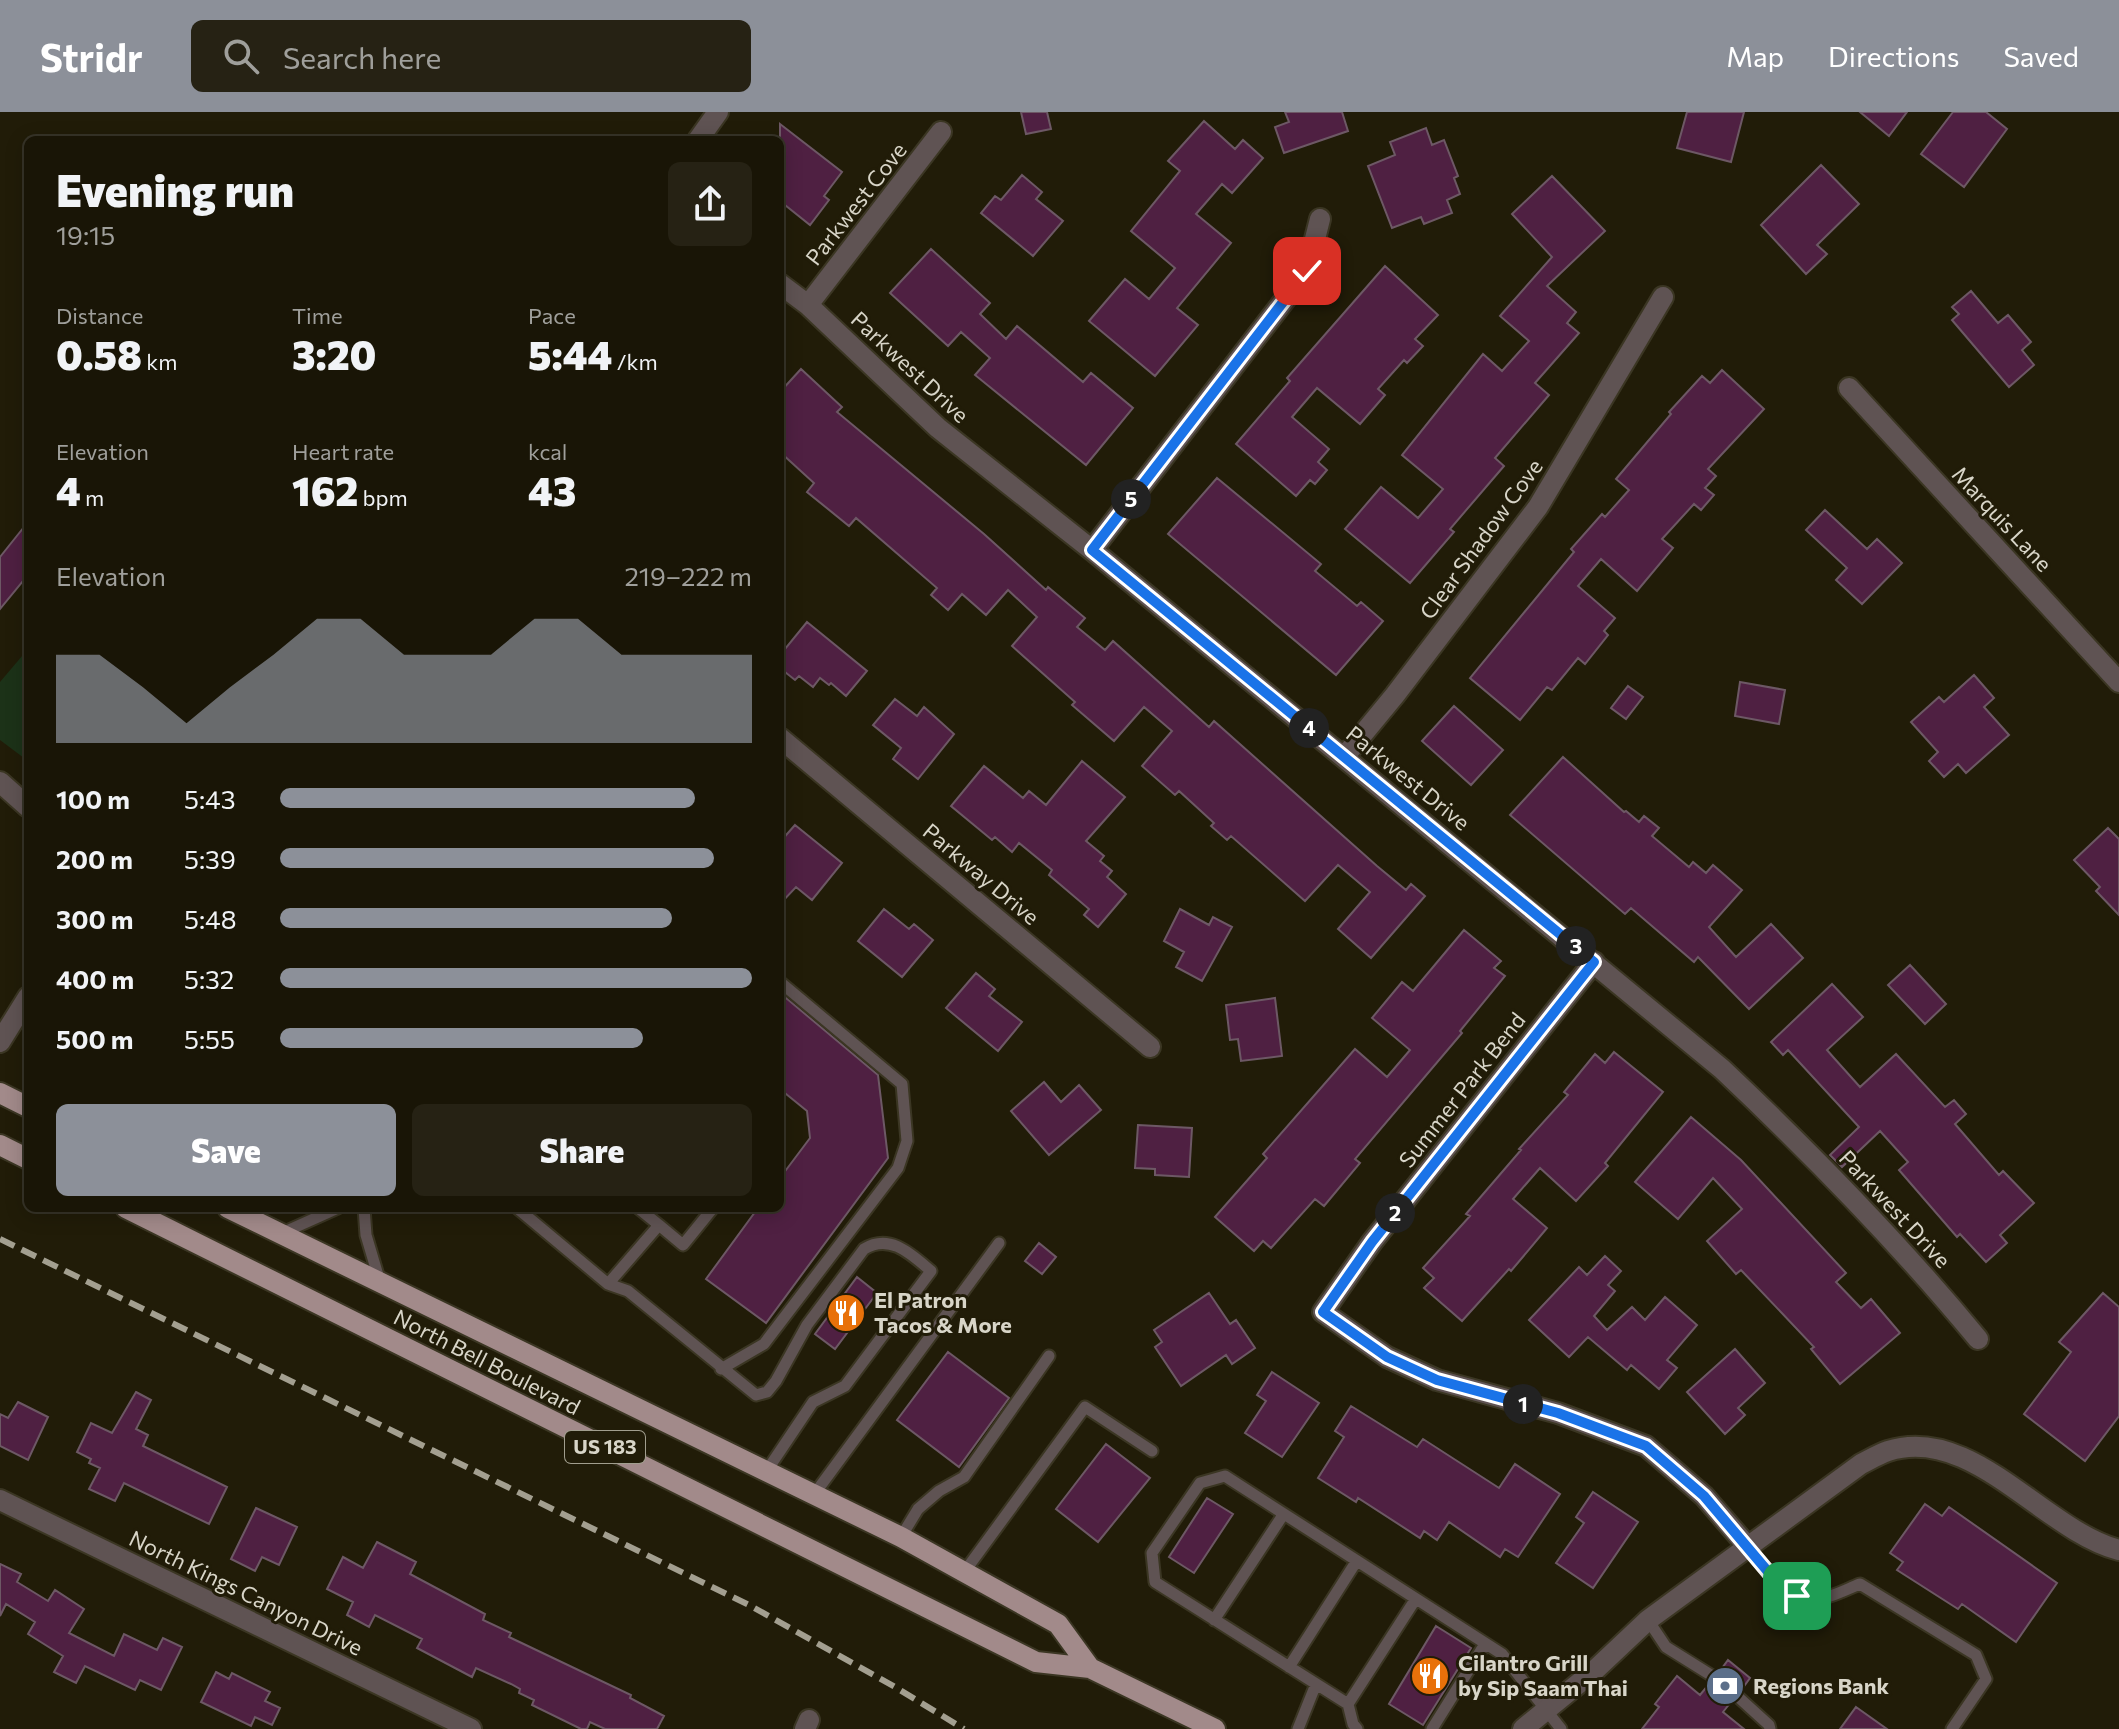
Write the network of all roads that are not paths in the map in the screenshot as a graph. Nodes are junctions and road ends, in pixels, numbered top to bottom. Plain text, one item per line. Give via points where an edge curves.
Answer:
1 (718, 112) edge
2 (941, 132) dead end
3 (701, 136) edge
4 (1320, 219) dead end
5 (784, 287) edge
6 (1663, 297) dead end
7 (808, 305) junction
8 (1849, 388) dead end
9 (1092, 550) junction
10 (2119, 682) edge
11 (784, 741) edge
12 (1344, 757) junction
13 (0, 782) edge
14 (24, 803) edge
15 (1594, 962) junction
16 (784, 985) edge
17 (24, 1003) edge
18 (0, 1042) edge
19 (1150, 1047) dead end
20 (0, 1093) edge
21 (24, 1105) edge
22 (0, 1145) edge
23 (24, 1157) edge
24 (134, 1212) edge
25 (236, 1212) edge
26 (329, 1212) edge
27 (364, 1212) edge
28 (522, 1212) edge
29 (643, 1212) edge
30 (710, 1212) edge
31 (659, 1225) junction
32 (280, 1234) junction
33 (999, 1243) dead end
34 (380, 1283) junction
35 (608, 1284) junction
36 (1978, 1339) dead end
37 (1049, 1356) dead end
38 (721, 1369) junction
39 (1152, 1451) dead end
40 (766, 1472) junction
41 (813, 1496) junction
42 (0, 1500) edge
43 (1283, 1515) junction
44 (901, 1537) junction
45 (1748, 1547) junction
46 (2119, 1550) edge
47 (1356, 1562) junction
48 (965, 1571) junction
49 (1415, 1600) junction
50 (1214, 1620) junction
51 (1648, 1620) junction
52 (1485, 1644) junction
53 (1289, 1667) junction
54 (1090, 1668) junction
55 (1714, 1677) dead end
56 (1316, 1684) junction
57 (1736, 1695) dead end
58 (1348, 1704) junction
59 (1547, 1711) junction
60 (471, 1729) edge
61 (1215, 1729) edge
62 (1298, 1729) edge
63 (1357, 1729) edge
64 (1432, 1729) edge
65 (1523, 1729) edge
66 (1561, 1729) edge
67 (1770, 1729) edge
68 (1952, 1729) edge

1 - 3 street
2 - 7 street, Parkwest Cove
4 - 9 street via 1307,271
5 - 7 street, Parkwest Drive
6 - 12 street, Clear Shadow Cove via 1538,507
7 - 9 street, Parkwest Drive via 938,428
8 - 10 street, Marquis Lane
9 - 12 street, Parkwest Drive
11 - 19 street, Parkway Drive
12 - 15 street, Parkwest Drive
13 - 14 street
15 - 36 street, Parkwest Drive via 1793,1135
15 - 45 street, Summer Park Bend via 1372,1242 1323,1312 1387,1357 1437,1380 1558,1413 1646,1446 1704,1496
16 - 38 lane via 902,1084 907,1141 898,1168 764,1344
17 - 18 street
20 - 21 main road
22 - 23 main road
24 - 54 main road, North Bell Boulevard / US 183 via 1036,1662
25 - 32 main road, North Bell Boulevard / US 183
26 - 32 lane
27 - 34 lane
28 - 35 lane
29 - 31 lane
30 - 31 lane via 683,1245
31 - 35 lane
32 - 34 main road, North Bell Boulevard / US 183
33 - 41 lane
34 - 40 main road, North Bell Boulevard / US 183
35 - 38 lane via 628,1291
37 - 44 lane via 964,1477 918,1509
38 - 40 lane via 756,1395 767,1392 807,1325 864,1249 875,1243 891,1243 931,1271 845,1386 813,1402
39 - 48 lane via 1085,1407
40 - 41 main road, North Bell Boulevard / US 183
41 - 44 main road, North Bell Boulevard / US 183
42 - 60 street, North Kings Canyon Drive
43 - 47 lane
43 - 50 lane
43 - 50 lane via 1225,1476 1200,1483 1152,1553 1155,1582
44 - 48 main road, North Bell Boulevard / US 183
45 - 46 street via 1861,1464 1889,1451 1919,1446 1966,1457 2077,1532
45 - 51 street
45 - 68 lane via 1781,1587 1797,1596 1817,1599 1860,1584 1976,1655 1986,1679
47 - 49 lane
47 - 53 lane
48 - 54 main road, North Bell Boulevard / US 183 via 1058,1624
49 - 52 lane
49 - 58 lane
50 - 53 lane
51 - 55 lane via 1666,1647
51 - 59 street
52 - 59 lane via 1502,1654
52 - 64 lane
53 - 56 lane
54 - 61 main road, North Bell Boulevard / US 183
56 - 58 lane
56 - 62 lane
57 - 67 lane
58 - 63 lane
59 - 65 street
59 - 66 lane

